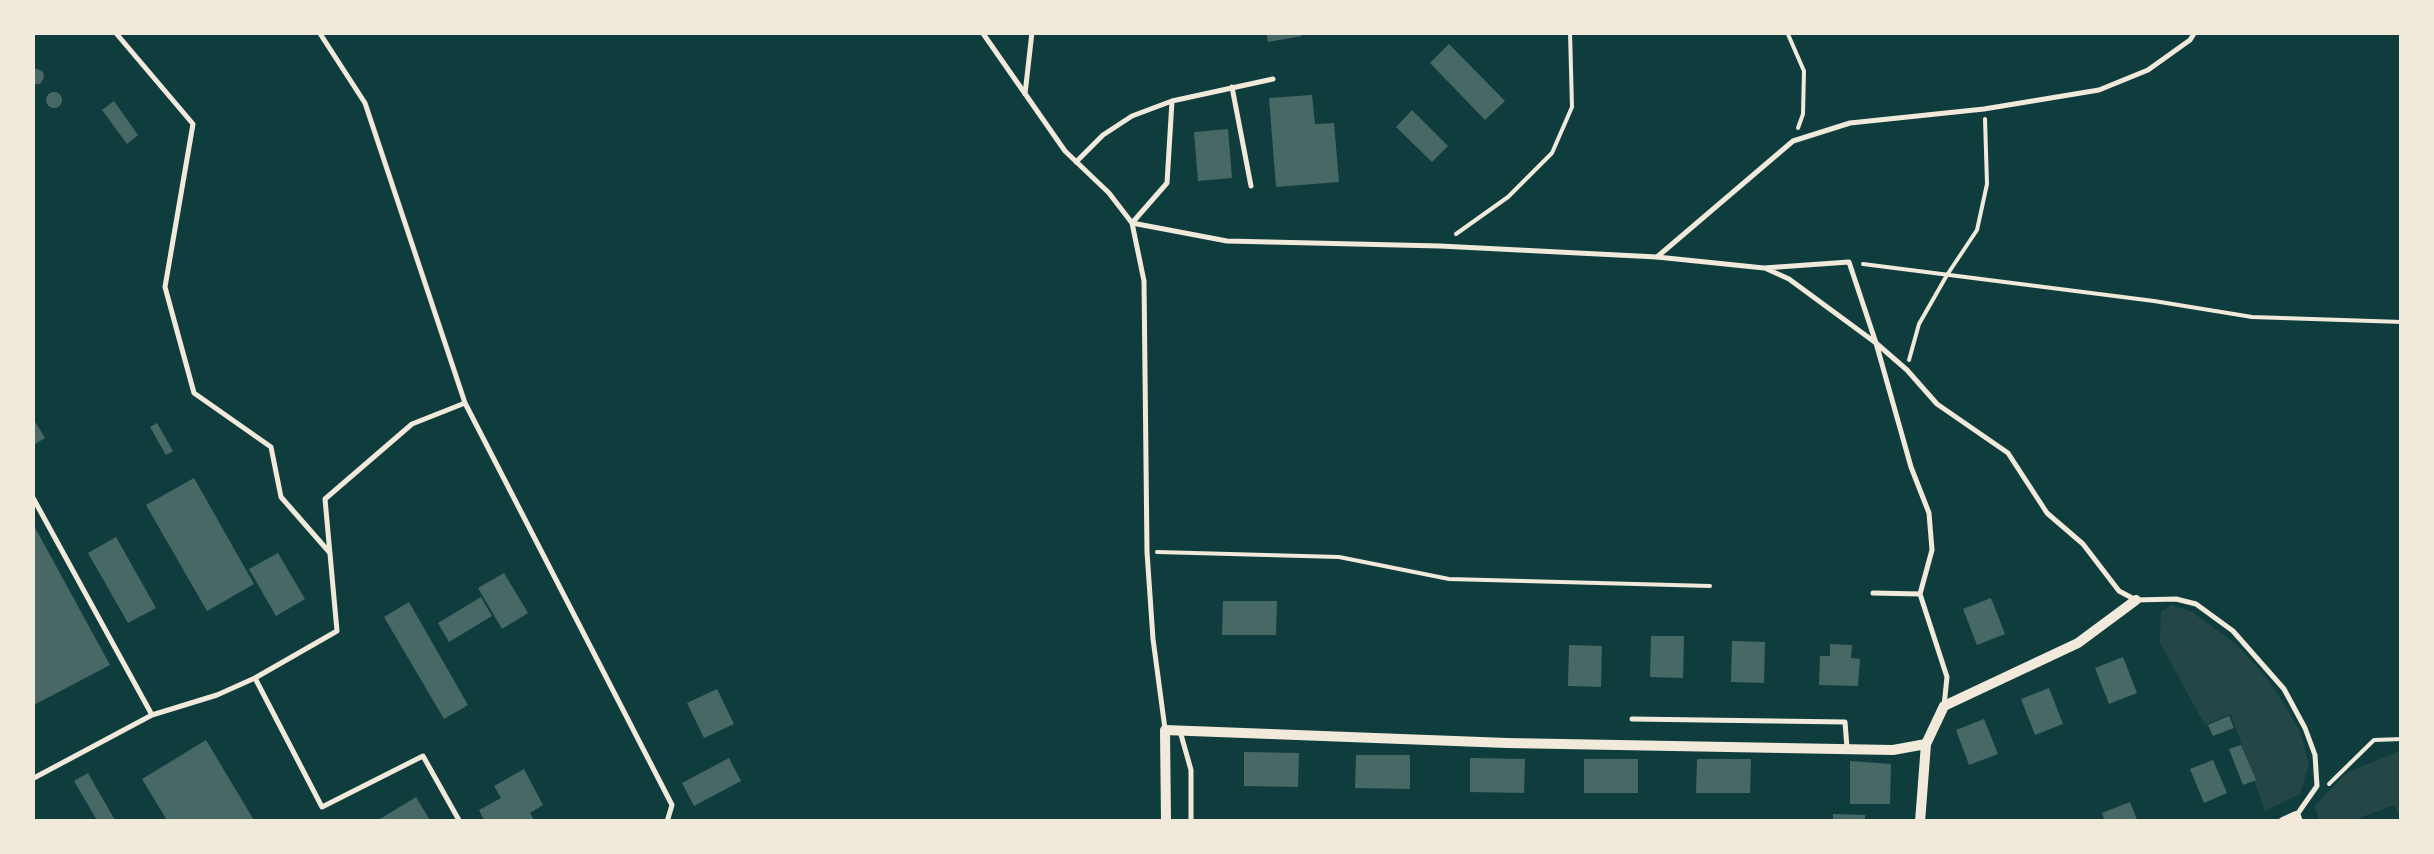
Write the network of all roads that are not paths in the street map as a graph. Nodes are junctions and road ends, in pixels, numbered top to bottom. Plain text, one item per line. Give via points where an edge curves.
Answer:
1 (115, 32) edge
2 (319, 32) edge
3 (982, 32) edge
4 (1032, 32) edge
5 (2196, 32) edge
6 (1273, 79) dead end
7 (1232, 87) junction
8 (1025, 94) junction
9 (1172, 101) junction
10 (1076, 162) junction
11 (1251, 186) dead end
12 (1132, 223) junction
13 (1657, 257) junction
14 (1764, 268) junction
15 (1876, 342) junction
16 (465, 402) junction
17 (32, 496) edge
18 (330, 553) junction
19 (1874, 592) dead end
20 (1920, 594) junction
21 (2136, 600) junction
22 (254, 678) junction
23 (1944, 706) junction
24 (152, 714) junction
25 (1632, 719) dead end
26 (1165, 730) junction
27 (1180, 731) junction
28 (1926, 744) junction
29 (1847, 748) junction
30 (32, 779) edge
31 (2297, 819) edge
32 (460, 822) edge
33 (667, 822) edge
34 (1166, 822) edge
35 (1191, 822) edge
36 (1920, 822) edge
37 (2283, 822) edge

1 - 18 lane via 193,124 164,286 194,393 272,447 280,497
2 - 16 lane via 365,102
3 - 8 lane
4 - 8 lane
5 - 13 lane via 2148,70 2098,90 1850,123 1793,141
6 - 7 lane
7 - 9 lane
7 - 11 lane
8 - 10 lane
9 - 10 lane via 1132,116
9 - 12 lane via 1167,182
10 - 12 lane
12 - 13 lane via 1227,241
12 - 26 lane via 1144,281 1147,552
13 - 14 lane
14 - 15 lane
14 - 15 lane via 1848,262
15 - 20 lane via 1929,513 1932,550
15 - 21 lane via 1937,404 2008,453 2047,513 2083,544 2119,592
16 - 18 lane via 412,424 325,499
16 - 33 lane via 672,806
17 - 24 lane
18 - 22 lane via 337,631
19 - 20 lane
20 - 23 lane via 1946,678
21 - 23 street via 2078,643
21 - 31 lane via 2196,604 2234,631 2284,689 2315,755 2317,786
22 - 24 lane
22 - 32 lane via 322,807 423,756
23 - 28 street
24 - 30 lane
25 - 29 lane via 1845,722
26 - 27 street
26 - 34 street
27 - 29 street
27 - 35 lane via 1191,770
28 - 29 street
28 - 36 street
31 - 37 street

